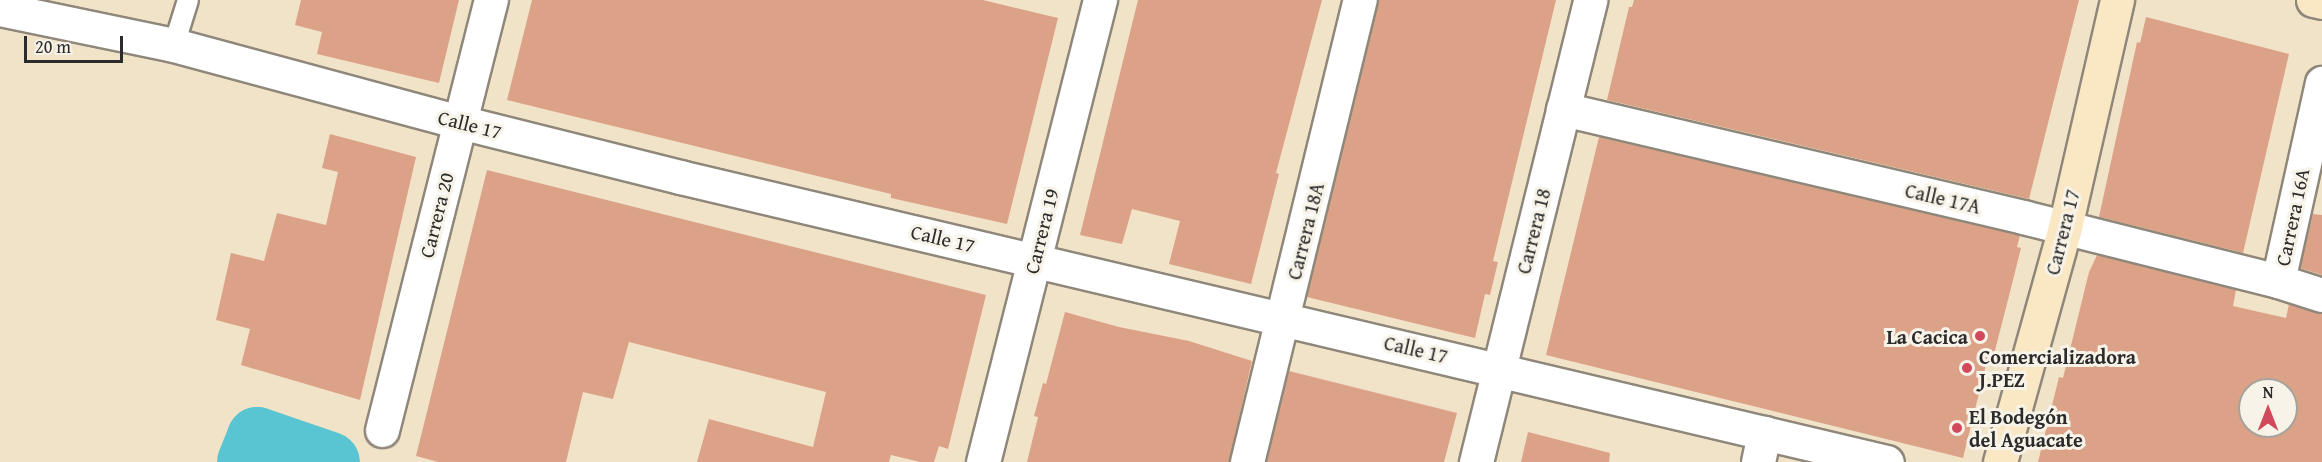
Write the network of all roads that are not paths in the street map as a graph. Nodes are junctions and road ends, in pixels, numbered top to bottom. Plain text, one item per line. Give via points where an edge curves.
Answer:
1 (188, 0) edge
2 (491, 0) edge
3 (1100, 0) edge
4 (1360, 0) edge
5 (1590, 0) edge
6 (2117, 0) edge
7 (2313, 0) edge
8 (2322, 2) edge
9 (0, 9) edge
10 (174, 45) junction
11 (2322, 83) edge
12 (1563, 109) junction
13 (460, 122) junction
14 (2065, 228) junction
15 (1034, 259) junction
16 (2278, 281) junction
17 (2322, 295) edge
18 (1284, 318) junction
19 (1499, 369) junction
20 (382, 429) dead end
21 (1761, 447) edge
22 (983, 462) edge
23 (1247, 462) edge
24 (1476, 462) edge
25 (1887, 462) edge
26 (2000, 462) edge

1 - 10 lane
2 - 13 street, Carrera 20
3 - 15 street, Carrera 19
4 - 18 street, Carrera 18A
5 - 12 street, Carrera 18
6 - 14 street, Carrera 17
7 - 8 street
9 - 10 street, Calle 17
10 - 13 street, Calle 17
11 - 16 street, Carrera 16A
12 - 14 street, Calle 17A
12 - 19 street, Carrera 18
13 - 15 street, Calle 17
13 - 20 street, Carrera 20
14 - 16 street, Calle 17A
14 - 26 street, Carrera 17
15 - 18 street, Calle 17
15 - 22 street, Carrera 19
16 - 17 street, Calle 17A
18 - 19 street, Calle 17
18 - 23 street, Carrera 18A
19 - 21 street, Calle 17
19 - 24 street, Carrera 18
21 - 25 street, Calle 17

